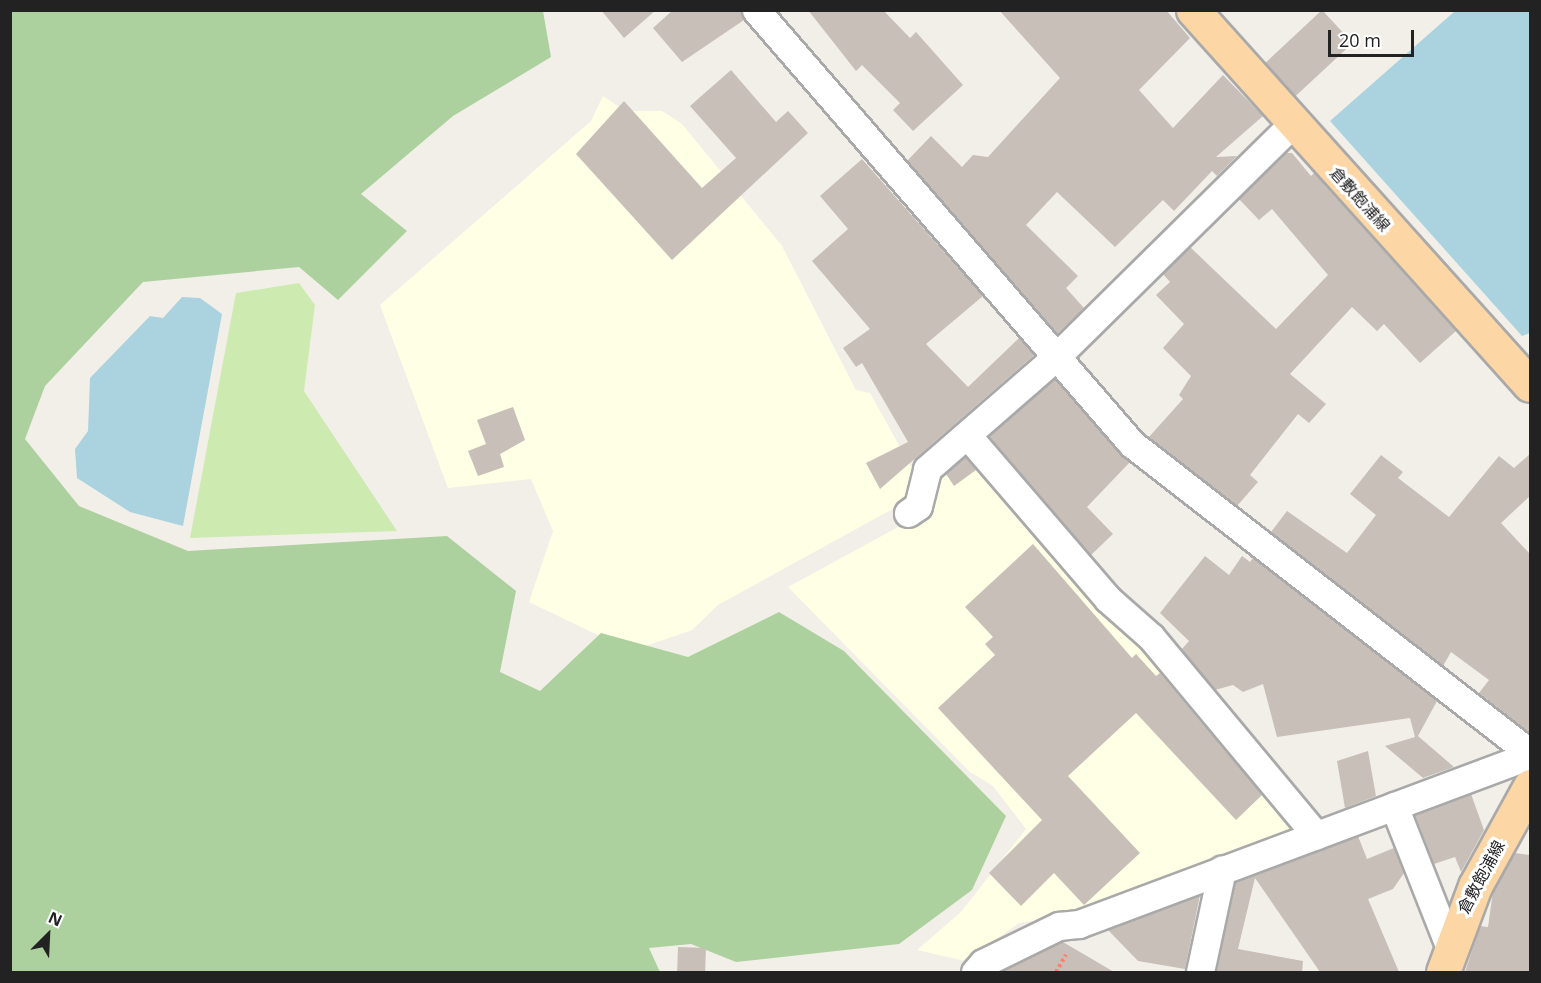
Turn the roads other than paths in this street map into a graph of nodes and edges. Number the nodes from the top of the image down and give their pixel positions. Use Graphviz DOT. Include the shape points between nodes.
graph roads {
  1 [pos="756,10"];
  2 [pos="1193,10"];
  3 [pos="1292,124"];
  4 [pos="1057,357"];
  5 [pos="1530,385"];
  6 [pos="967,435"];
  7 [pos="908,513"];
  8 [pos="1530,754"];
  9 [pos="1528,796"];
  10 [pos="1394,806"];
  11 [pos="1316,835"];
  12 [pos="1222,869"];
  13 [pos="1445,966"];
  14 [pos="975,972"];
  15 [pos="1200,972"];
  1 -- 4 [label="street"];
  2 -- 3 [label="main road, 倉敷飽浦線"];
  3 -- 4 [label="street"];
  3 -- 5 [label="main road, 倉敷飽浦線"];
  4 -- 6 [label="street"];
  4 -- 8 [label="street" via="1132,444"];
  6 -- 7 [label="street" via="927,469 918,506"];
  6 -- 11 [label="street" via="1108,599 1151,637"];
  8 -- 10 [label="street"];
  9 -- 13 [label="main road, 倉敷飽浦線" via="1474,886"];
  10 -- 11 [label="street"];
  10 -- 13 [label="street"];
  11 -- 12 [label="street"];
  12 -- 14 [label="street" via="1079,924 1059,926"];
  12 -- 15 [label="street"];
}
